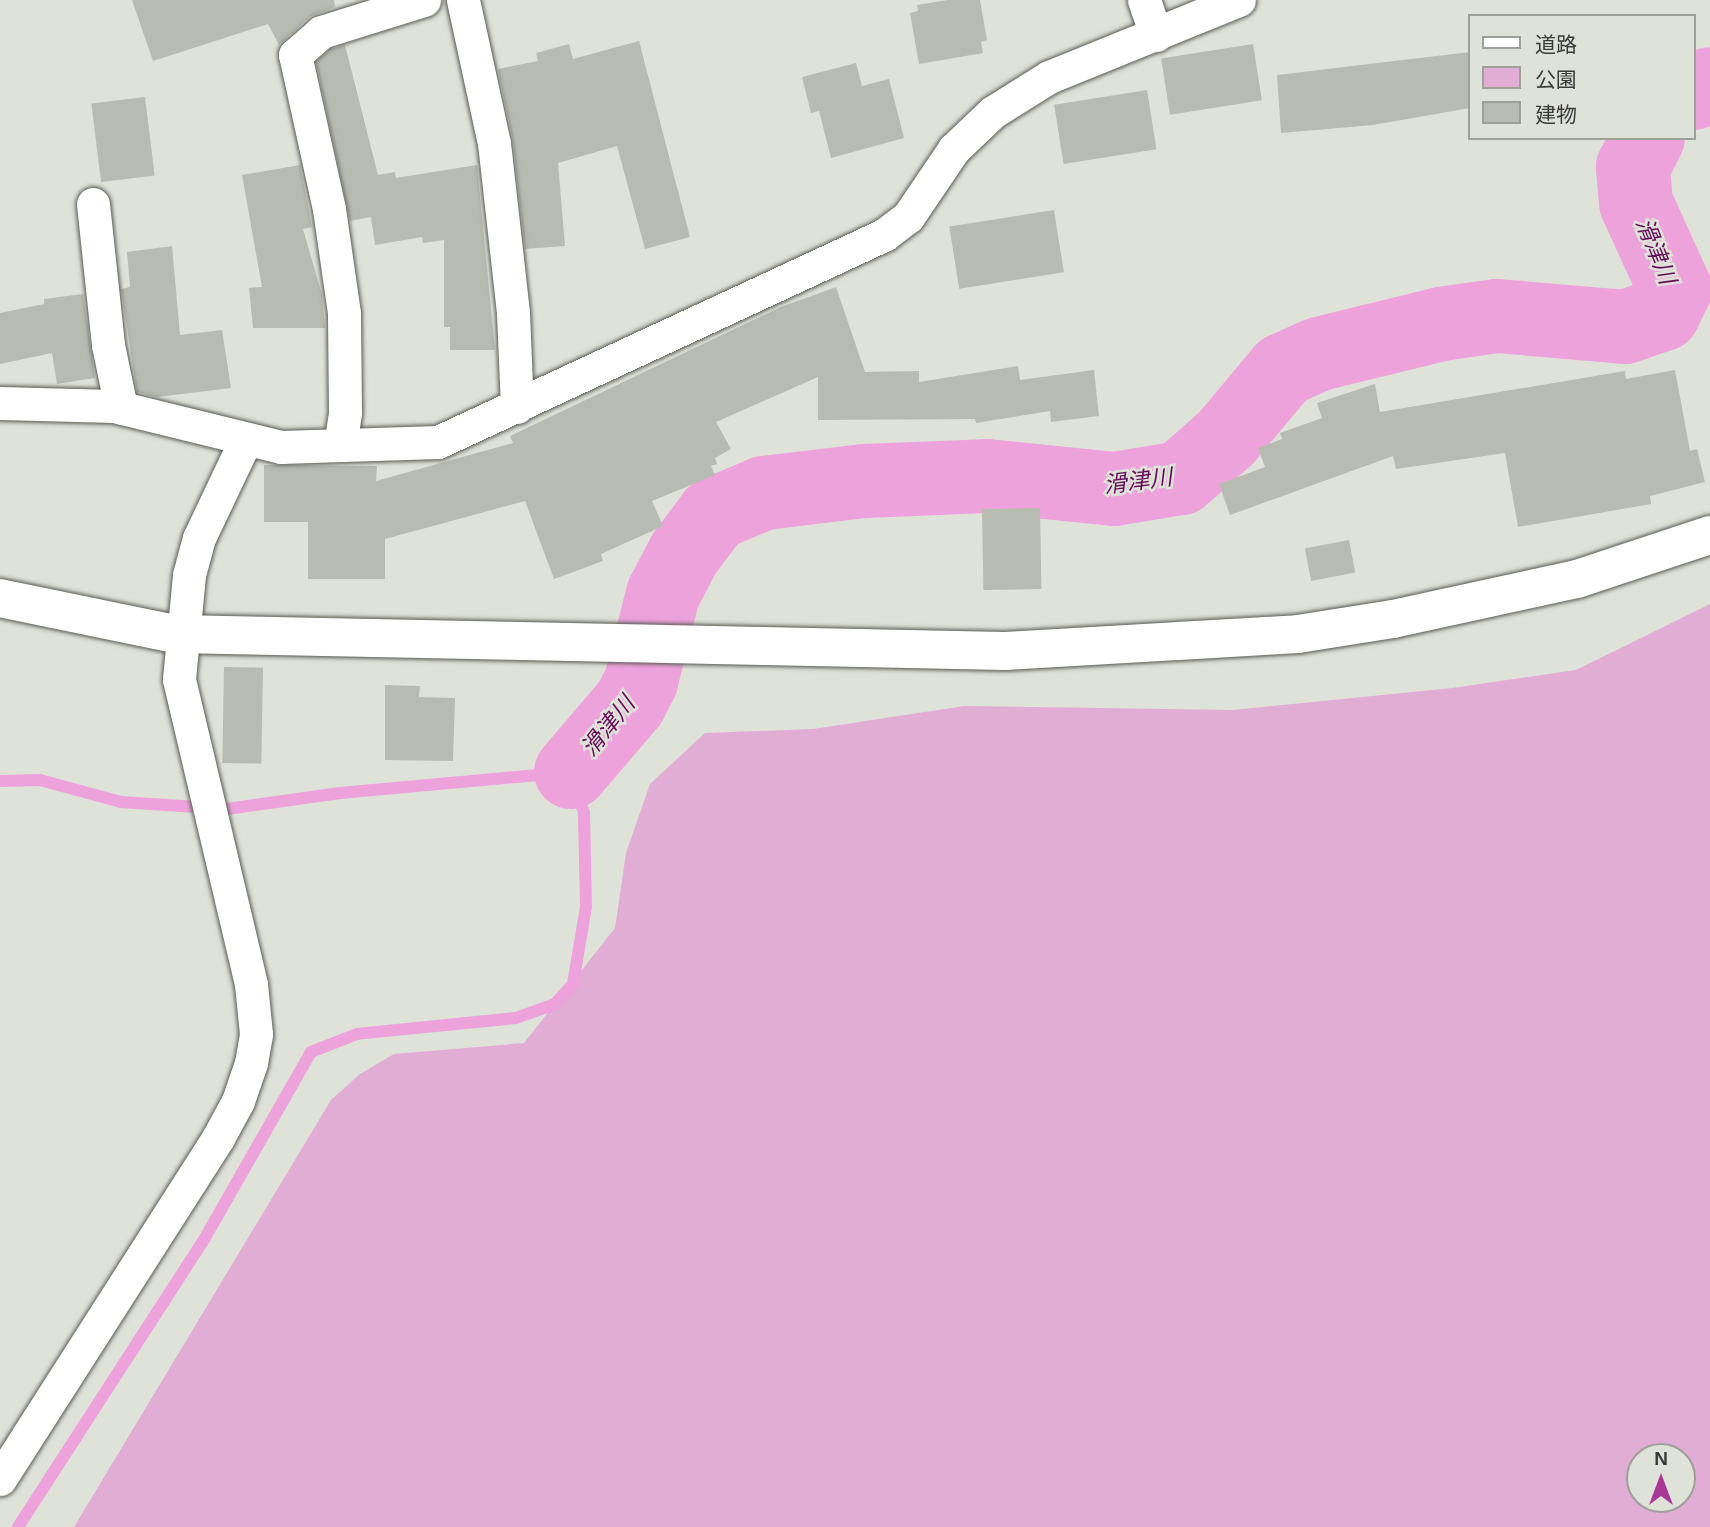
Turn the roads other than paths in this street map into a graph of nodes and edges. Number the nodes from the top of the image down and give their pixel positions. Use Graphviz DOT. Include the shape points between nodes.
graph roads {
  1 [pos="424,0"];
  2 [pos="463,0"];
  3 [pos="1144,0"];
  4 [pos="1239,0"];
  5 [pos="1156,35"];
  6 [pos="93,204"];
  7 [pos="0,403"];
  8 [pos="517,407"];
  9 [pos="121,408"];
  10 [pos="245,440"];
  11 [pos="340,445"];
  12 [pos="1710,535"];
  13 [pos="0,598"];
  14 [pos="183,634"];
  15 [pos="0,1479"];
  1 -- 11 [label="street" via="321,32 295,55 329,209 344,313 345,412"];
  2 -- 8 [label="street" via="494,143 512,301"];
  3 -- 5 [label="street"];
  4 -- 5 [label="street"];
  5 -- 8 [label="street" via="1049,77 993,112 954,149 908,217 884,235"];
  6 -- 9 [label="street" via="108,345"];
  7 -- 9 [label="street"];
  8 -- 11 [label="street" via="438,442"];
  9 -- 10 [label="street"];
  10 -- 11 [label="street" via="281,447"];
  10 -- 14 [label="street" via="199,538 189,575"];
  12 -- 14 [label="street" via="1577,579 1297,634 1005,651"];
  13 -- 14 [label="street"];
  14 -- 15 [label="street" via="179,680 184,711 251,984 256,1034 251,1063 218,1138"];
}
